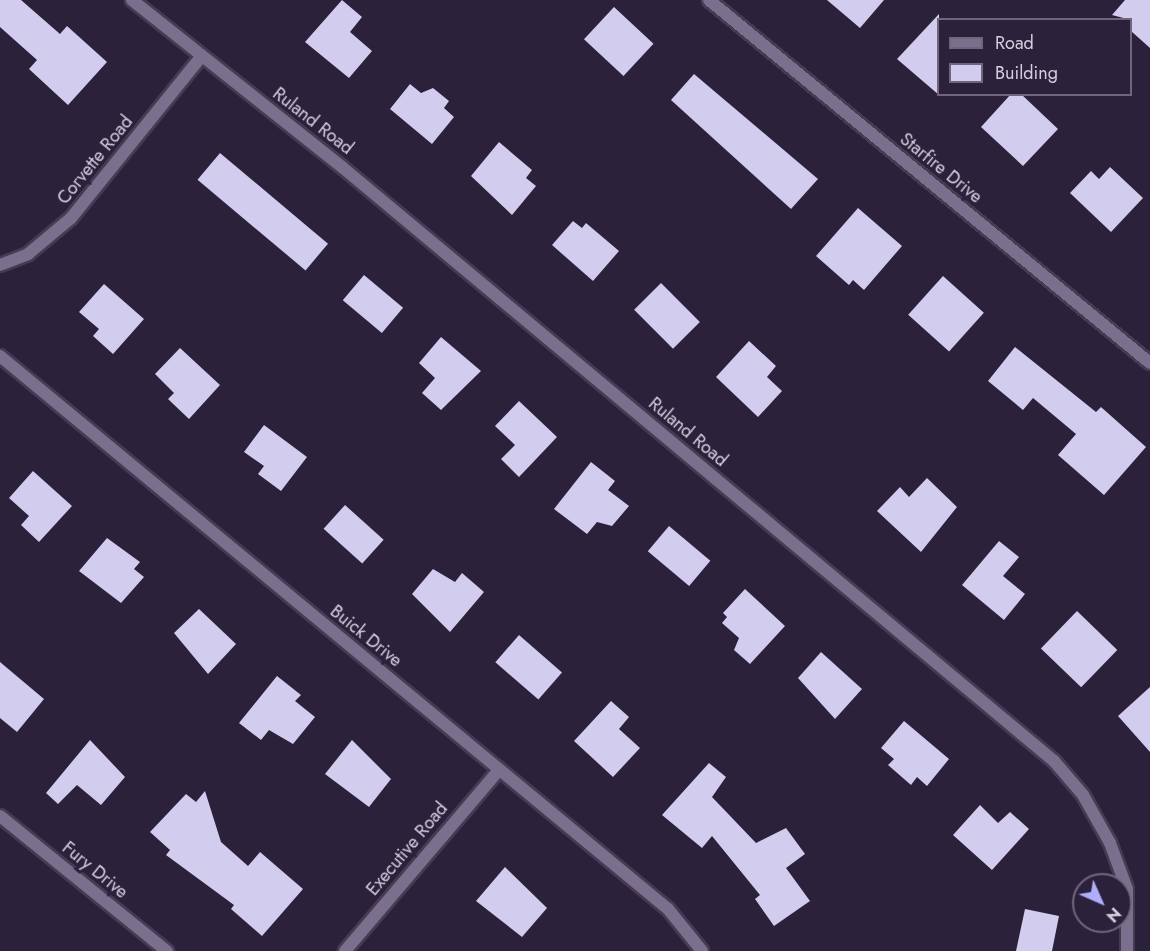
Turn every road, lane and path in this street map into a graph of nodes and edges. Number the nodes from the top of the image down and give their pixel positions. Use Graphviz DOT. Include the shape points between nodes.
graph roads {
  1 [pos="132,0"];
  2 [pos="709,0"];
  3 [pos="201,57"];
  4 [pos="0,265"];
  5 [pos="0,356"];
  6 [pos="1150,363"];
  7 [pos="498,771"];
  8 [pos="0,816"];
  9 [pos="167,951"];
  10 [pos="345,951"];
  11 [pos="702,951"];
  12 [pos="1126,951"];
  1 -- 3 [label="street, Ruland Road"];
  2 -- 6 [label="street, Starfire Drive"];
  3 -- 4 [label="street, Corvette Road" via="71,218 27,254"];
  3 -- 12 [label="street, Ruland Road" via="351,174 1054,761 1083,795 1110,843 1127,889"];
  5 -- 7 [label="street, Buick Drive"];
  7 -- 10 [label="street, Executive Road"];
  7 -- 11 [label="street, Buick Drive" via="668,909"];
  8 -- 9 [label="street, Fury Drive"];
}
